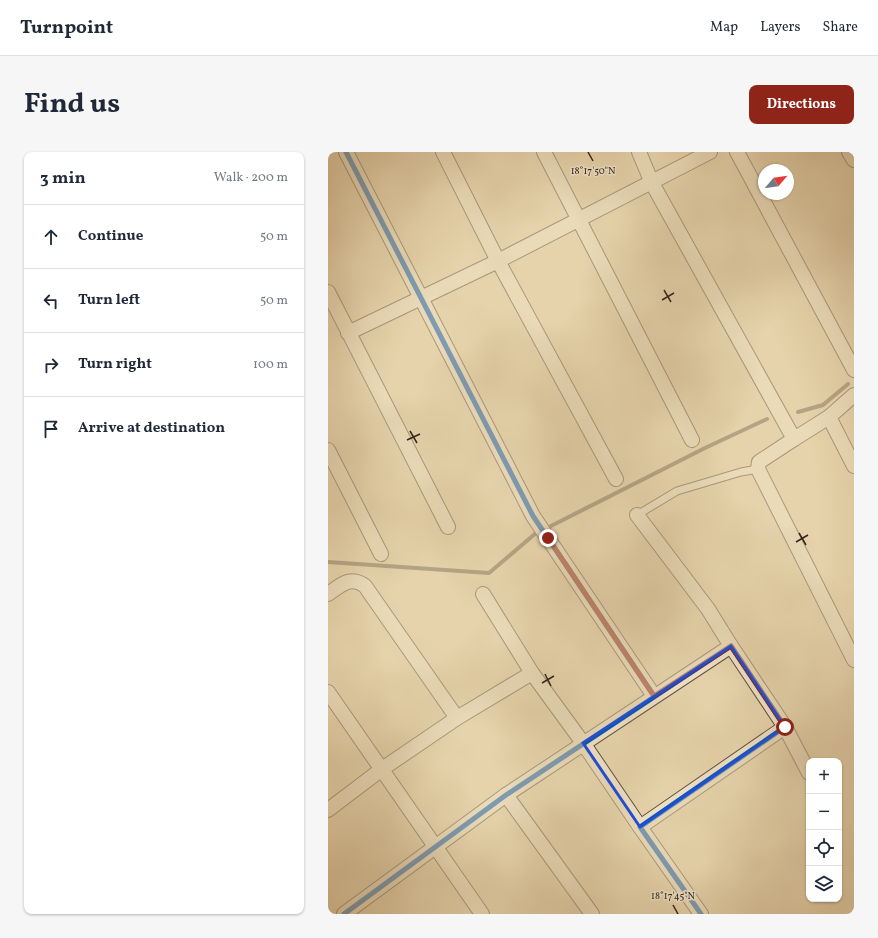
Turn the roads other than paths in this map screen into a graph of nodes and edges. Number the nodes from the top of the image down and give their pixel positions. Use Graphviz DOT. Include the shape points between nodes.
graph roads {
  1 [pos="346,152"];
  2 [pos="443,152"];
  3 [pos="544,152"];
  4 [pos="639,152"];
  5 [pos="710,152"];
  6 [pos="737,152"];
  7 [pos="849,152"];
  8 [pos="854,160"];
  9 [pos="652,183"];
  10 [pos="578,220"];
  11 [pos="498,261"];
  12 [pos="328,292"];
  13 [pos="420,298"];
  14 [pos="348,333"];
  15 [pos="854,370"];
  16 [pos="854,395"];
  17 [pos="829,417"];
  18 [pos="692,440"];
  19 [pos="794,440"];
  20 [pos="328,450"];
  21 [pos="854,466"];
  22 [pos="758,470"];
  23 [pos="616,479"];
  24 [pos="637,515"];
  25 [pos="448,527"];
  26 [pos="381,554"];
  27 [pos="328,594"];
  28 [pos="483,594"];
  29 [pos="731,646"];
  30 [pos="854,660"];
  31 [pos="532,673"];
  32 [pos="328,692"];
  33 [pos="654,696"];
  34 [pos="456,718"];
  35 [pos="785,727"];
  36 [pos="583,743"];
  37 [pos="806,767"];
  38 [pos="382,769"];
  39 [pos="506,795"];
  40 [pos="328,810"];
  41 [pos="640,827"];
  42 [pos="434,847"];
  43 [pos="344,914"];
  44 [pos="482,914"];
  45 [pos="592,914"];
  46 [pos="701,914"];
  1 -- 13 [label="street"];
  2 -- 11 [label="street"];
  3 -- 10 [label="street"];
  4 -- 9 [label="street"];
  5 -- 9 [label="street"];
  6 -- 15 [label="street"];
  7 -- 8 [label="street"];
  9 -- 10 [label="street"];
  9 -- 19 [label="street"];
  10 -- 11 [label="street"];
  10 -- 18 [label="street"];
  11 -- 13 [label="street"];
  11 -- 23 [label="street"];
  12 -- 14 [label="street"];
  13 -- 14 [label="street"];
  13 -- 33 [label="street" via="533,516"];
  14 -- 25 [label="street"];
  16 -- 17 [label="street"];
  17 -- 19 [label="street"];
  17 -- 21 [label="street"];
  19 -- 22 [label="street" via="760,462"];
  20 -- 26 [label="street"];
  22 -- 24 [label="lane" via="741,472 677,491"];
  22 -- 30 [label="street"];
  24 -- 29 [label="street" via="708,609"];
  27 -- 34 [label="street" via="349,580 358,581 365,586"];
  28 -- 31 [label="street"];
  29 -- 33 [label="street"];
  29 -- 35 [label="street"];
  31 -- 34 [label="street"];
  31 -- 36 [label="street"];
  32 -- 38 [label="street"];
  33 -- 36 [label="street"];
  34 -- 38 [label="street"];
  35 -- 37 [label="street"];
  35 -- 41 [label="street"];
  36 -- 39 [label="street"];
  36 -- 41 [label="street"];
  38 -- 40 [label="street"];
  38 -- 42 [label="street"];
  39 -- 42 [label="street"];
  39 -- 45 [label="street"];
  41 -- 46 [label="street"];
  42 -- 43 [label="street"];
  42 -- 44 [label="street"];
}
